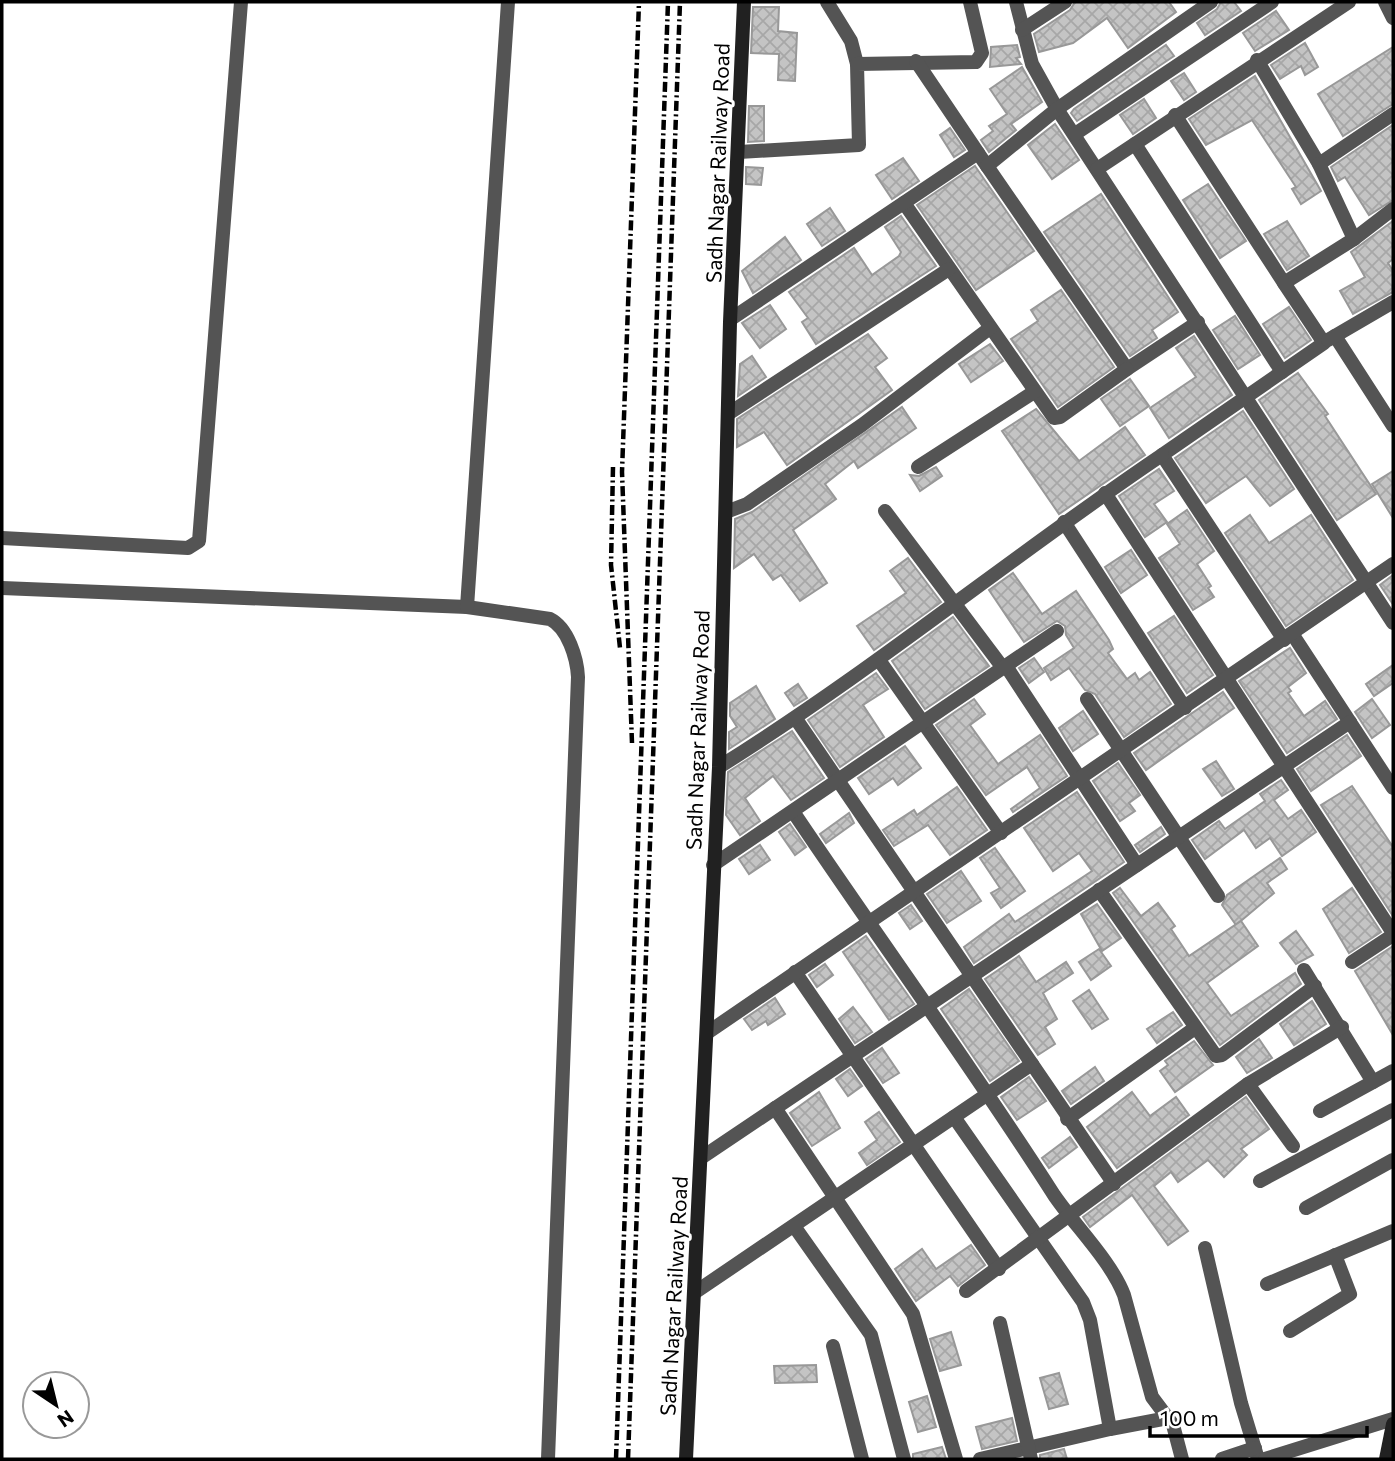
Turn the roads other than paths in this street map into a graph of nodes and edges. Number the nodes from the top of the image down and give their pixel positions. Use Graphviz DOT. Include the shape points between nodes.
graph roads {
  1 [pos="241,2"];
  2 [pos="508,2"];
  3 [pos="744,2"];
  4 [pos="827,2"];
  5 [pos="970,2"];
  6 [pos="1016,2"];
  7 [pos="1065,2"];
  8 [pos="1211,2"];
  9 [pos="1272,2"];
  10 [pos="1349,2"];
  11 [pos="1385,2"];
  12 [pos="1393,18"];
  13 [pos="1022,30"];
  14 [pos="1257,60"];
  15 [pos="916,61"];
  16 [pos="857,64"];
  17 [pos="1058,109"];
  18 [pos="1393,114"];
  19 [pos="1175,116"];
  20 [pos="1075,134"];
  21 [pos="1135,144"];
  22 [pos="739,152"];
  23 [pos="978,153"];
  24 [pos="1319,164"];
  25 [pos="987,166"];
  26 [pos="1097,169"];
  27 [pos="904,203"];
  28 [pos="1393,209"];
  29 [pos="1354,239"];
  30 [pos="949,269"];
  31 [pos="1284,283"];
  32 [pos="1393,302"];
  33 [pos="731,319"];
  34 [pos="1198,322"];
  35 [pos="990,328"];
  36 [pos="1330,339"];
  37 [pos="1126,369"];
  38 [pos="1282,372"];
  39 [pos="1034,392"];
  40 [pos="1244,398"];
  41 [pos="728,414"];
  42 [pos="1393,426"];
  43 [pos="1162,455"];
  44 [pos="918,467"];
  45 [pos="1105,493"];
  46 [pos="885,511"];
  47 [pos="726,512"];
  48 [pos="1064,522"];
  49 [pos="2,538"];
  50 [pos="1393,564"];
  51 [pos="1366,582"];
  52 [pos="2,587"];
  53 [pos="956,605"];
  54 [pos="467,607"];
  55 [pos="1393,623"];
  56 [pos="1057,631"];
  57 [pos="1288,638"];
  58 [pos="879,660"];
  59 [pos="1005,667"];
  60 [pos="1227,679"];
  61 [pos="1087,699"];
  62 [pos="1185,708"];
  63 [pos="796,719"];
  64 [pos="1350,722"];
  65 [pos="923,724"];
  66 [pos="1121,751"];
  67 [pos="719,767"];
  68 [pos="1282,767"];
  69 [pos="1079,779"];
  70 [pos="837,783"];
  71 [pos="1393,788"];
  72 [pos="794,813"];
  73 [pos="1001,833"];
  74 [pos="1180,835"];
  75 [pos="1137,865"];
  76 [pos="713,866"];
  77 [pos="1099,890"];
  78 [pos="914,892"];
  79 [pos="1218,896"];
  80 [pos="868,923"];
  81 [pos="1393,934"];
  82 [pos="1352,962"];
  83 [pos="1304,970"];
  84 [pos="796,972"];
  85 [pos="970,977"];
  86 [pos="1315,986"];
  87 [pos="927,1006"];
  88 [pos="1342,1027"];
  89 [pos="1195,1028"];
  90 [pos="707,1033"];
  91 [pos="855,1055"];
  92 [pos="1032,1064"];
  93 [pos="1393,1071"];
  94 [pos="1373,1082"];
  95 [pos="1248,1084"];
  96 [pos="989,1093"];
  97 [pos="775,1108"];
  98 [pos="1393,1110"];
  99 [pos="1320,1111"];
  100 [pos="954,1117"];
  101 [pos="1068,1119"];
  102 [pos="914,1145"];
  103 [pos="1293,1146"];
  104 [pos="701,1158"];
  105 [pos="1393,1160"];
  106 [pos="1259,1181"];
  107 [pos="1114,1184"];
  108 [pos="835,1197"];
  109 [pos="1306,1208"];
  110 [pos="1069,1218"];
  111 [pos="794,1226"];
  112 [pos="1393,1231"];
  113 [pos="1041,1239"];
  114 [pos="1205,1248"];
  115 [pos="1335,1255"];
  116 [pos="999,1269"];
  117 [pos="1267,1284"];
  118 [pos="966,1291"];
  119 [pos="694,1293"];
  120 [pos="1000,1323"];
  121 [pos="1290,1331"];
  122 [pos="833,1346"];
  123 [pos="1168,1418"];
  124 [pos="1393,1422"];
  125 [pos="1110,1429"];
  126 [pos="1030,1453"];
  127 [pos="1256,1454"];
  128 [pos="548,1459"];
  129 [pos="686,1459"];
  130 [pos="862,1459"];
  131 [pos="904,1459"];
  132 [pos="956,1459"];
  133 [pos="980,1459"];
  134 [pos="1182,1459"];
  135 [pos="1222,1459"];
  136 [pos="1265,1459"];
  137 [pos="1386,1459"];
  1 -- 49 [label="street" via="199,541 188,548"];
  2 -- 54 [label="street"];
  3 -- 22 [label="street, Sadh Nagar Railway Road"];
  4 -- 16 [label="street" via="851,41"];
  5 -- 15 [label="street" via="982,58 976,62"];
  6 -- 13 [label="street"];
  7 -- 13 [label="street"];
  8 -- 17 [label="street"];
  9 -- 20 [label="street"];
  10 -- 14 [label="street"];
  11 -- 12 [label="street"];
  13 -- 17 [label="street" via="1032,64"];
  14 -- 19 [label="street"];
  14 -- 24 [label="street"];
  15 -- 16 [label="street"];
  15 -- 23 [label="street"];
  16 -- 22 [label="street" via="859,145"];
  17 -- 20 [label="street"];
  17 -- 25 [label="street"];
  18 -- 24 [label="street"];
  19 -- 21 [label="street"];
  19 -- 31 [label="street"];
  20 -- 26 [label="street"];
  21 -- 26 [label="street"];
  21 -- 38 [label="street"];
  22 -- 33 [label="street, Sadh Nagar Railway Road"];
  23 -- 25 [label="street"];
  23 -- 27 [label="street"];
  24 -- 29 [label="street"];
  25 -- 37 [label="street"];
  26 -- 34 [label="street"];
  27 -- 30 [label="street"];
  27 -- 33 [label="street"];
  28 -- 29 [label="street"];
  29 -- 31 [label="street"];
  30 -- 35 [label="street"];
  30 -- 41 [label="street"];
  31 -- 36 [label="street"];
  32 -- 36 [label="street"];
  33 -- 41 [label="street, Sadh Nagar Railway Road"];
  34 -- 37 [label="street"];
  34 -- 40 [label="street"];
  35 -- 39 [label="street"];
  35 -- 47 [label="street" via="862,425 747,504"];
  36 -- 38 [label="street"];
  36 -- 42 [label="street"];
  37 -- 39 [label="street" via="1056,419"];
  38 -- 40 [label="street"];
  39 -- 44 [label="street"];
  40 -- 43 [label="street"];
  40 -- 51 [label="street"];
  41 -- 47 [label="street, Sadh Nagar Railway Road"];
  43 -- 45 [label="street"];
  43 -- 57 [label="street"];
  45 -- 48 [label="street"];
  45 -- 60 [label="street"];
  46 -- 53 [label="street"];
  47 -- 67 [label="street, Sadh Nagar Railway Road"];
  48 -- 53 [label="street"];
  48 -- 62 [label="street"];
  50 -- 51 [label="street"];
  51 -- 55 [label="street"];
  51 -- 57 [label="street"];
  52 -- 54 [label="street"];
  53 -- 58 [label="street"];
  53 -- 59 [label="street"];
  54 -- 128 [label="street" via="557,623 577,666"];
  56 -- 59 [label="street"];
  57 -- 60 [label="street"];
  57 -- 64 [label="street"];
  58 -- 63 [label="street"];
  58 -- 65 [label="street"];
  59 -- 65 [label="street"];
  59 -- 69 [label="street"];
  60 -- 62 [label="street"];
  60 -- 68 [label="street"];
  61 -- 66 [label="street"];
  62 -- 66 [label="street"];
  63 -- 67 [label="street"];
  63 -- 70 [label="street"];
  64 -- 68 [label="street"];
  64 -- 71 [label="street"];
  65 -- 70 [label="street"];
  65 -- 73 [label="street"];
  66 -- 69 [label="street"];
  66 -- 74 [label="street"];
  67 -- 76 [label="street, Sadh Nagar Railway Road"];
  68 -- 74 [label="street"];
  68 -- 81 [label="street"];
  69 -- 73 [label="street"];
  69 -- 75 [label="street"];
  70 -- 72 [label="street"];
  70 -- 78 [label="street"];
  72 -- 76 [label="street"];
  72 -- 80 [label="street"];
  73 -- 78 [label="street"];
  74 -- 75 [label="street"];
  74 -- 79 [label="street"];
  75 -- 77 [label="street"];
  76 -- 90 [label="street, Sadh Nagar Railway Road"];
  77 -- 85 [label="street"];
  77 -- 89 [label="street"];
  78 -- 80 [label="street"];
  78 -- 85 [label="street"];
  80 -- 84 [label="street"];
  80 -- 87 [label="street"];
  81 -- 82 [label="street"];
  83 -- 86 [label="street"];
  84 -- 90 [label="street"];
  84 -- 91 [label="street"];
  85 -- 87 [label="street"];
  85 -- 92 [label="street"];
  86 -- 88 [label="street"];
  86 -- 89 [label="street" via="1219,1057"];
  87 -- 91 [label="street"];
  87 -- 96 [label="street"];
  88 -- 94 [label="street"];
  88 -- 95 [label="street"];
  89 -- 101 [label="street"];
  90 -- 104 [label="street, Sadh Nagar Railway Road"];
  91 -- 97 [label="street"];
  91 -- 102 [label="street"];
  92 -- 96 [label="street"];
  92 -- 101 [label="street"];
  93 -- 94 [label="street"];
  94 -- 99 [label="street"];
  95 -- 103 [label="street"];
  95 -- 107 [label="street"];
  96 -- 100 [label="street"];
  96 -- 110 [label="street"];
  97 -- 104 [label="street"];
  97 -- 108 [label="street"];
  98 -- 106 [label="street"];
  100 -- 102 [label="street"];
  100 -- 113 [label="street"];
  101 -- 107 [label="street"];
  102 -- 108 [label="street"];
  102 -- 116 [label="street"];
  104 -- 119 [label="street, Sadh Nagar Railway Road"];
  105 -- 109 [label="street"];
  107 -- 110 [label="street"];
  108 -- 111 [label="street"];
  108 -- 132 [label="street" via="914,1314"];
  110 -- 113 [label="street"];
  110 -- 123 [label="street" via="1121,1288 1152,1397"];
  111 -- 119 [label="street"];
  111 -- 131 [label="street" via="871,1335"];
  112 -- 115 [label="street"];
  113 -- 116 [label="street"];
  113 -- 125 [label="street" via="1087,1312"];
  114 -- 127 [label="street"];
  115 -- 117 [label="street"];
  115 -- 121 [label="street" via="1350,1294"];
  116 -- 118 [label="street"];
  119 -- 129 [label="street, Sadh Nagar Railway Road"];
  120 -- 126 [label="street"];
  122 -- 130 [label="street"];
  123 -- 125 [label="street"];
  123 -- 134 [label="street"];
  124 -- 136 [label="street"];
  124 -- 137 [label="street"];
  125 -- 126 [label="street"];
  126 -- 133 [label="street"];
  127 -- 135 [label="street"];
}
